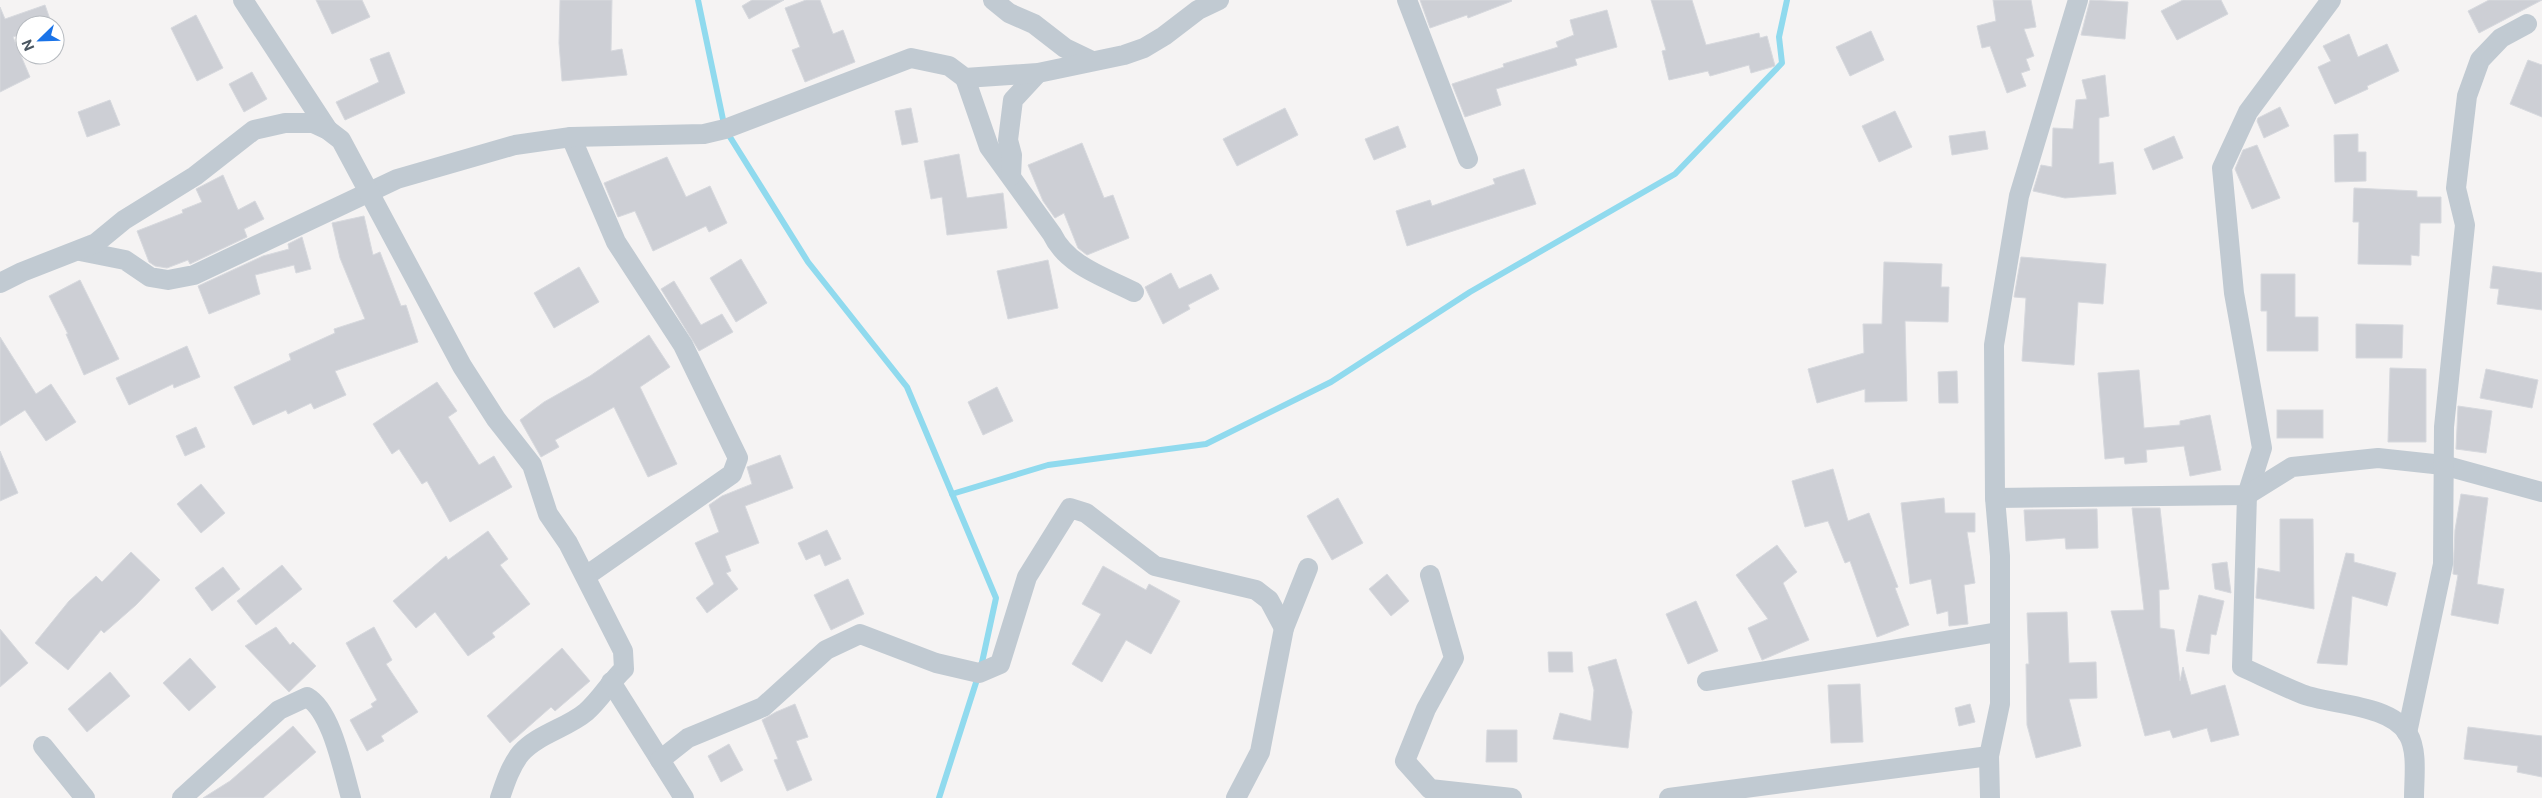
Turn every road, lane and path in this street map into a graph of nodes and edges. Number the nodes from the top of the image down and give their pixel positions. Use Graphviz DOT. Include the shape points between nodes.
graph roads {
  1 [pos="243,0"];
  2 [pos="993,0"];
  3 [pos="1219,0"];
  4 [pos="1406,0"];
  5 [pos="2078,0"];
  6 [pos="2331,0"];
  7 [pos="2527,24"];
  8 [pos="1090,60"];
  9 [pos="1038,73"];
  10 [pos="965,78"];
  11 [pos="328,130"];
  12 [pos="571,137"];
  13 [pos="1468,159"];
  14 [pos="1011,176"];
  15 [pos="369,192"];
  16 [pos="80,251"];
  17 [pos="0,283"];
  18 [pos="1134,292"];
  19 [pos="2443,465"];
  20 [pos="2542,492"];
  21 [pos="2247,495"];
  22 [pos="1995,498"];
  23 [pos="1308,568"];
  24 [pos="1430,575"];
  25 [pos="586,576"];
  26 [pos="1284,628"];
  27 [pos="1998,632"];
  28 [pos="1707,681"];
  29 [pos="611,682"];
  30 [pos="2407,733"];
  31 [pos="43,746"];
  32 [pos="1989,756"];
  33 [pos="660,760"];
  34 [pos="85,798"];
  35 [pos="182,798"];
  36 [pos="352,798"];
  37 [pos="500,798"];
  38 [pos="684,798"];
  39 [pos="1236,798"];
  40 [pos="1512,798"];
  41 [pos="1669,798"];
  42 [pos="1990,798"];
  43 [pos="2414,798"];
  1 -- 11 [label="street"];
  2 -- 8 [label="street" via="1034,24 1065,48"];
  3 -- 8 [label="street" via="1198,10 1144,48"];
  4 -- 13 [label="street"];
  5 -- 22 [label="street" via="2019,196 2006,272 1994,345"];
  6 -- 21 [label="street" via="2248,112 2222,168 2234,293 2262,448"];
  7 -- 19 [label="street" via="2501,38 2480,60 2467,96 2456,188 2465,225"];
  8 -- 9 [label="street"];
  9 -- 10 [label="street"];
  9 -- 14 [label="street" via="1013,100 1008,140 1012,155"];
  10 -- 12 [label="street" via="949,66 911,58 725,129 704,134"];
  10 -- 14 [label="street" via="989,147"];
  11 -- 15 [label="street" via="341,140"];
  11 -- 16 [label="street" via="312,123 285,123 254,130 195,176 158,196 96,243"];
  12 -- 15 [label="street" via="515,145 397,179"];
  12 -- 25 [label="street" via="616,242 683,345 738,458 732,474"];
  14 -- 18 [label="street" via="1052,234 1058,248 1082,267"];
  15 -- 16 [label="street" via="180,279 150,277 125,260"];
  15 -- 25 [label="street" via="462,366 496,419 532,465 548,514"];
  16 -- 17 [label="street"];
  19 -- 20 [label="street"];
  19 -- 21 [label="street" via="2378,458 2292,468"];
  19 -- 30 [label="street" via="2443,564"];
  21 -- 22 [label="street"];
  21 -- 30 [label="street" via="2242,667 2303,695 2367,709 2393,719"];
  22 -- 27 [label="street" via="2000,556"];
  23 -- 26 [label="street"];
  24 -- 40 [label="street" via="1454,658 1426,709 1405,761 1430,789"];
  25 -- 29 [label="street" via="624,650 624,669"];
  26 -- 33 [label="street" via="1269,600 1256,590 1155,566 1086,513 1070,508 1027,576 1000,664 979,673 936,664 860,634 826,650 763,707 688,738"];
  26 -- 39 [label="street" via="1260,752"];
  27 -- 28 [label="street"];
  27 -- 32 [label="street" via="2000,704"];
  29 -- 33 [label="street"];
  29 -- 37 [label="street" via="583,714 521,753"];
  30 -- 43 [label="street" via="2413,753"];
  31 -- 34 [label="street"];
  32 -- 41 [label="street"];
  32 -- 42 [label="street"];
  33 -- 38 [label="street"];
  35 -- 36 [label="street" via="279,710 307,697 320,708 333,737"];
}
